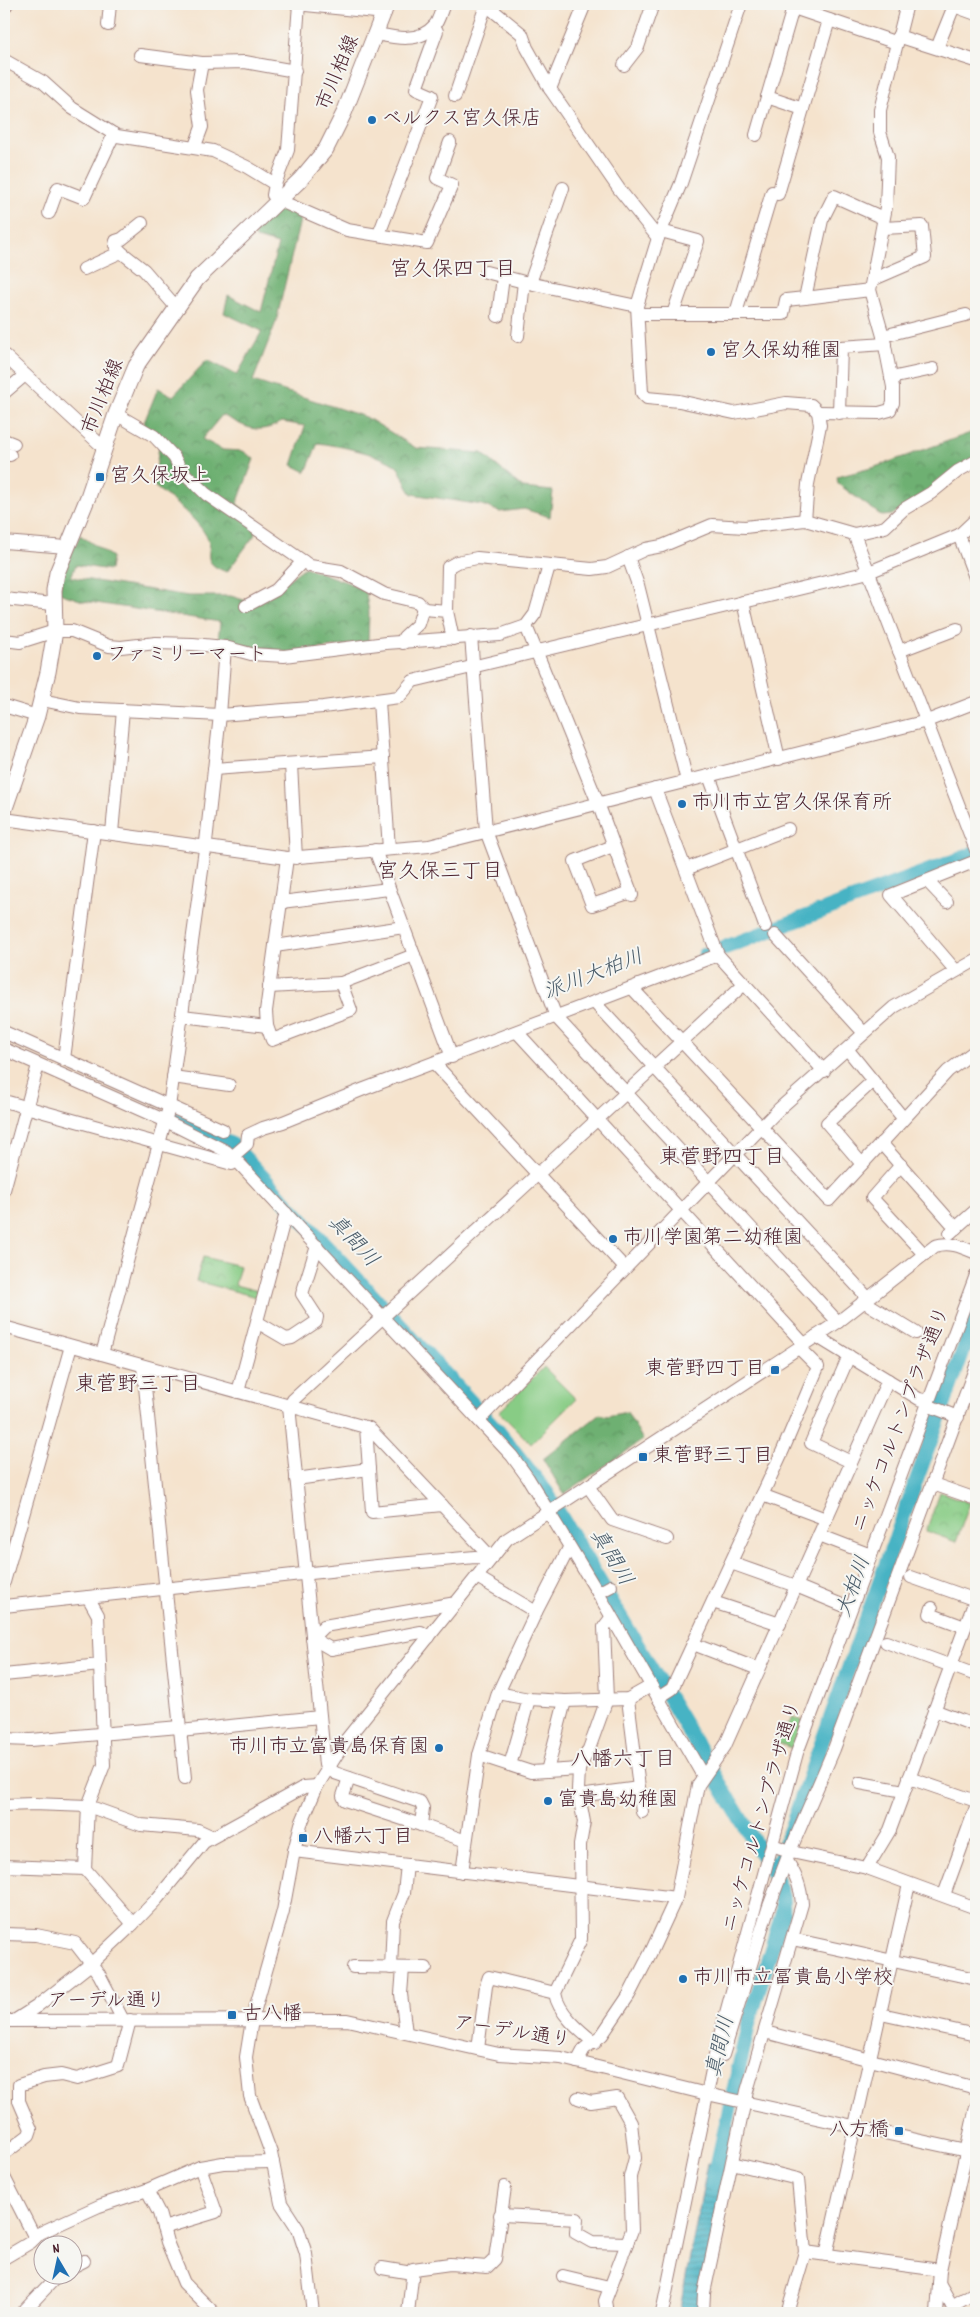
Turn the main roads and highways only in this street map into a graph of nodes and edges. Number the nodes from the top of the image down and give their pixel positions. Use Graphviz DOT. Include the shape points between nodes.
graph roads {
  1 [pos="386,8"];
  2 [pos="4,811"];
  1 -- 2 [label="main road, 市川柏線" via="326,149 314,165 210,266 176,307 136,366 54,582 55,631 42,700"];
}
